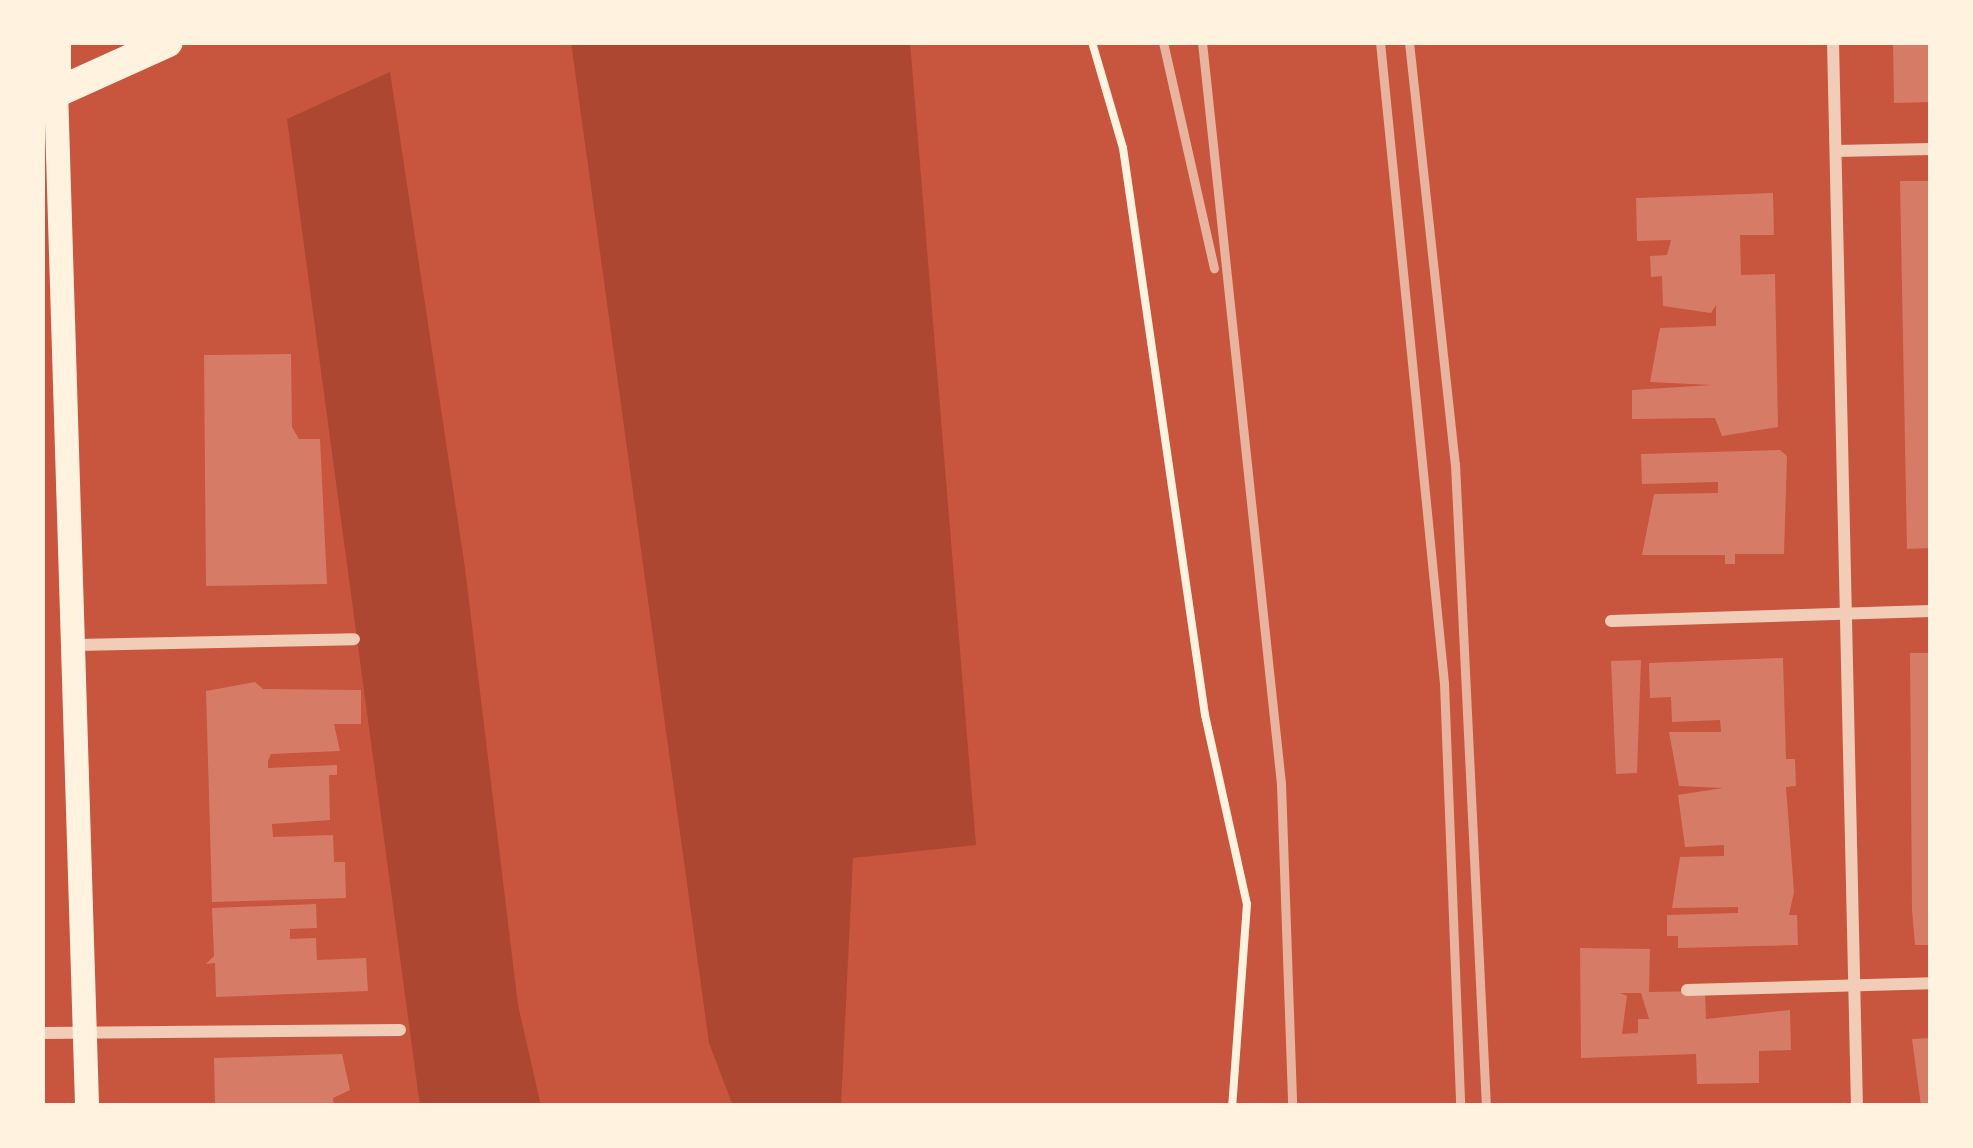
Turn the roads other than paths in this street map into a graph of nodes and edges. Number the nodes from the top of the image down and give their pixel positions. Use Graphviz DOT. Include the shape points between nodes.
graph roads {
  1 [pos="56,42"];
  2 [pos="168,42"];
  3 [pos="1833,42"];
  4 [pos="49,95"];
  5 [pos="1931,149"];
  6 [pos="1835,151"];
  7 [pos="1931,611"];
  8 [pos="1844,613"];
  9 [pos="1611,621"];
  10 [pos="354,639"];
  11 [pos="77,645"];
  12 [pos="1931,983"];
  13 [pos="1855,985"];
  14 [pos="1687,990"];
  15 [pos="400,1030"];
  16 [pos="42,1033"];
  17 [pos="87,1034"];
  18 [pos="87,1106"];
  19 [pos="1857,1106"];
  1 -- 4 [label="main road"];
  2 -- 4 [label="main road"];
  3 -- 6 [label="street"];
  4 -- 11 [label="main road"];
  5 -- 6 [label="street"];
  6 -- 8 [label="street"];
  7 -- 8 [label="street"];
  8 -- 9 [label="street"];
  8 -- 13 [label="street"];
  10 -- 11 [label="street"];
  11 -- 17 [label="main road"];
  12 -- 13 [label="street"];
  13 -- 14 [label="street"];
  13 -- 19 [label="street"];
  15 -- 17 [label="street"];
  16 -- 17 [label="street"];
  17 -- 18 [label="main road"];
}
